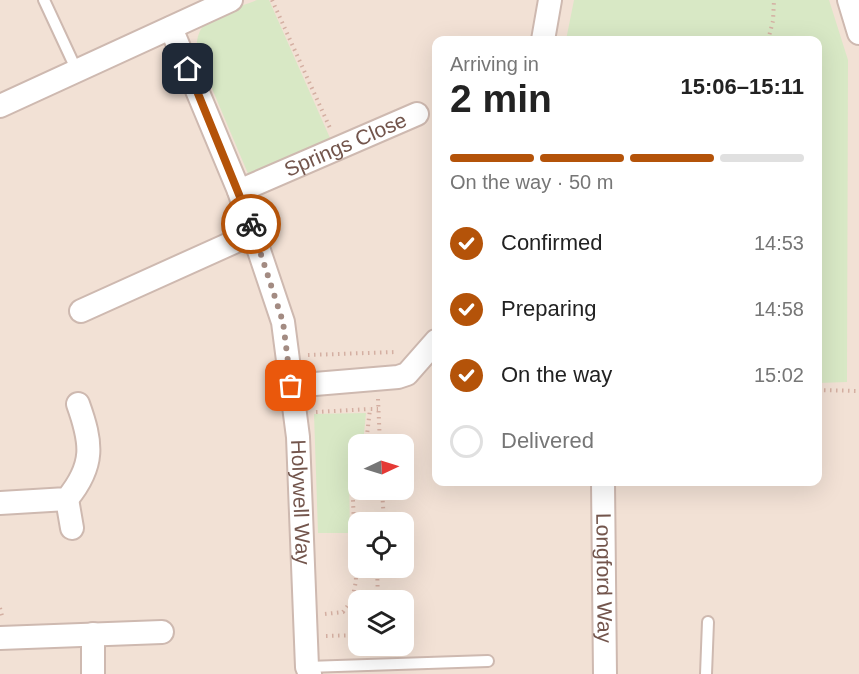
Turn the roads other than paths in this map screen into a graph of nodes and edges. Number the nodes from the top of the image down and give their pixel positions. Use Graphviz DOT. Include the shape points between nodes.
graph roads {
  1 [pos="44,0"];
  2 [pos="231,0"];
  3 [pos="550,0"];
  4 [pos="849,0"];
  5 [pos="171,28"];
  6 [pos="859,33"];
  7 [pos="544,36"];
  8 [pos="77,70"];
  9 [pos="0,106"];
  10 [pos="417,114"];
  11 [pos="239,191"];
  12 [pos="254,233"];
  13 [pos="81,311"];
  14 [pos="432,346"];
  15 [pos="291,386"];
  16 [pos="78,404"];
  17 [pos="603,486"];
  18 [pos="67,499"];
  19 [pos="0,503"];
  20 [pos="72,528"];
  21 [pos="708,622"];
  22 [pos="162,632"];
  23 [pos="93,634"];
  24 [pos="0,638"];
  25 [pos="488,661"];
  26 [pos="309,671"];
  27 [pos="93,674"];
  28 [pos="605,674"];
  29 [pos="706,674"];
  1 -- 8 [label="lane"];
  2 -- 5 [label="street"];
  3 -- 7 [label="street"];
  4 -- 6 [label="street"];
  5 -- 8 [label="street"];
  5 -- 11 [label="street, Holywell Way"];
  8 -- 9 [label="street"];
  10 -- 11 [label="street, Springs Close"];
  11 -- 12 [label="street, Holywell Way"];
  12 -- 13 [label="street"];
  12 -- 15 [label="street, Holywell Way" via="283,322"];
  14 -- 15 [label="street" via="407,374"];
  15 -- 26 [label="street, Holywell Way" via="301,489"];
  16 -- 18 [label="street" via="89,434 90,450 80,484"];
  17 -- 28 [label="street, Longford Way"];
  18 -- 19 [label="street"];
  18 -- 20 [label="street"];
  21 -- 29 [label="lane"];
  22 -- 23 [label="street"];
  23 -- 24 [label="street"];
  23 -- 27 [label="street"];
  25 -- 26 [label="lane"];
}
